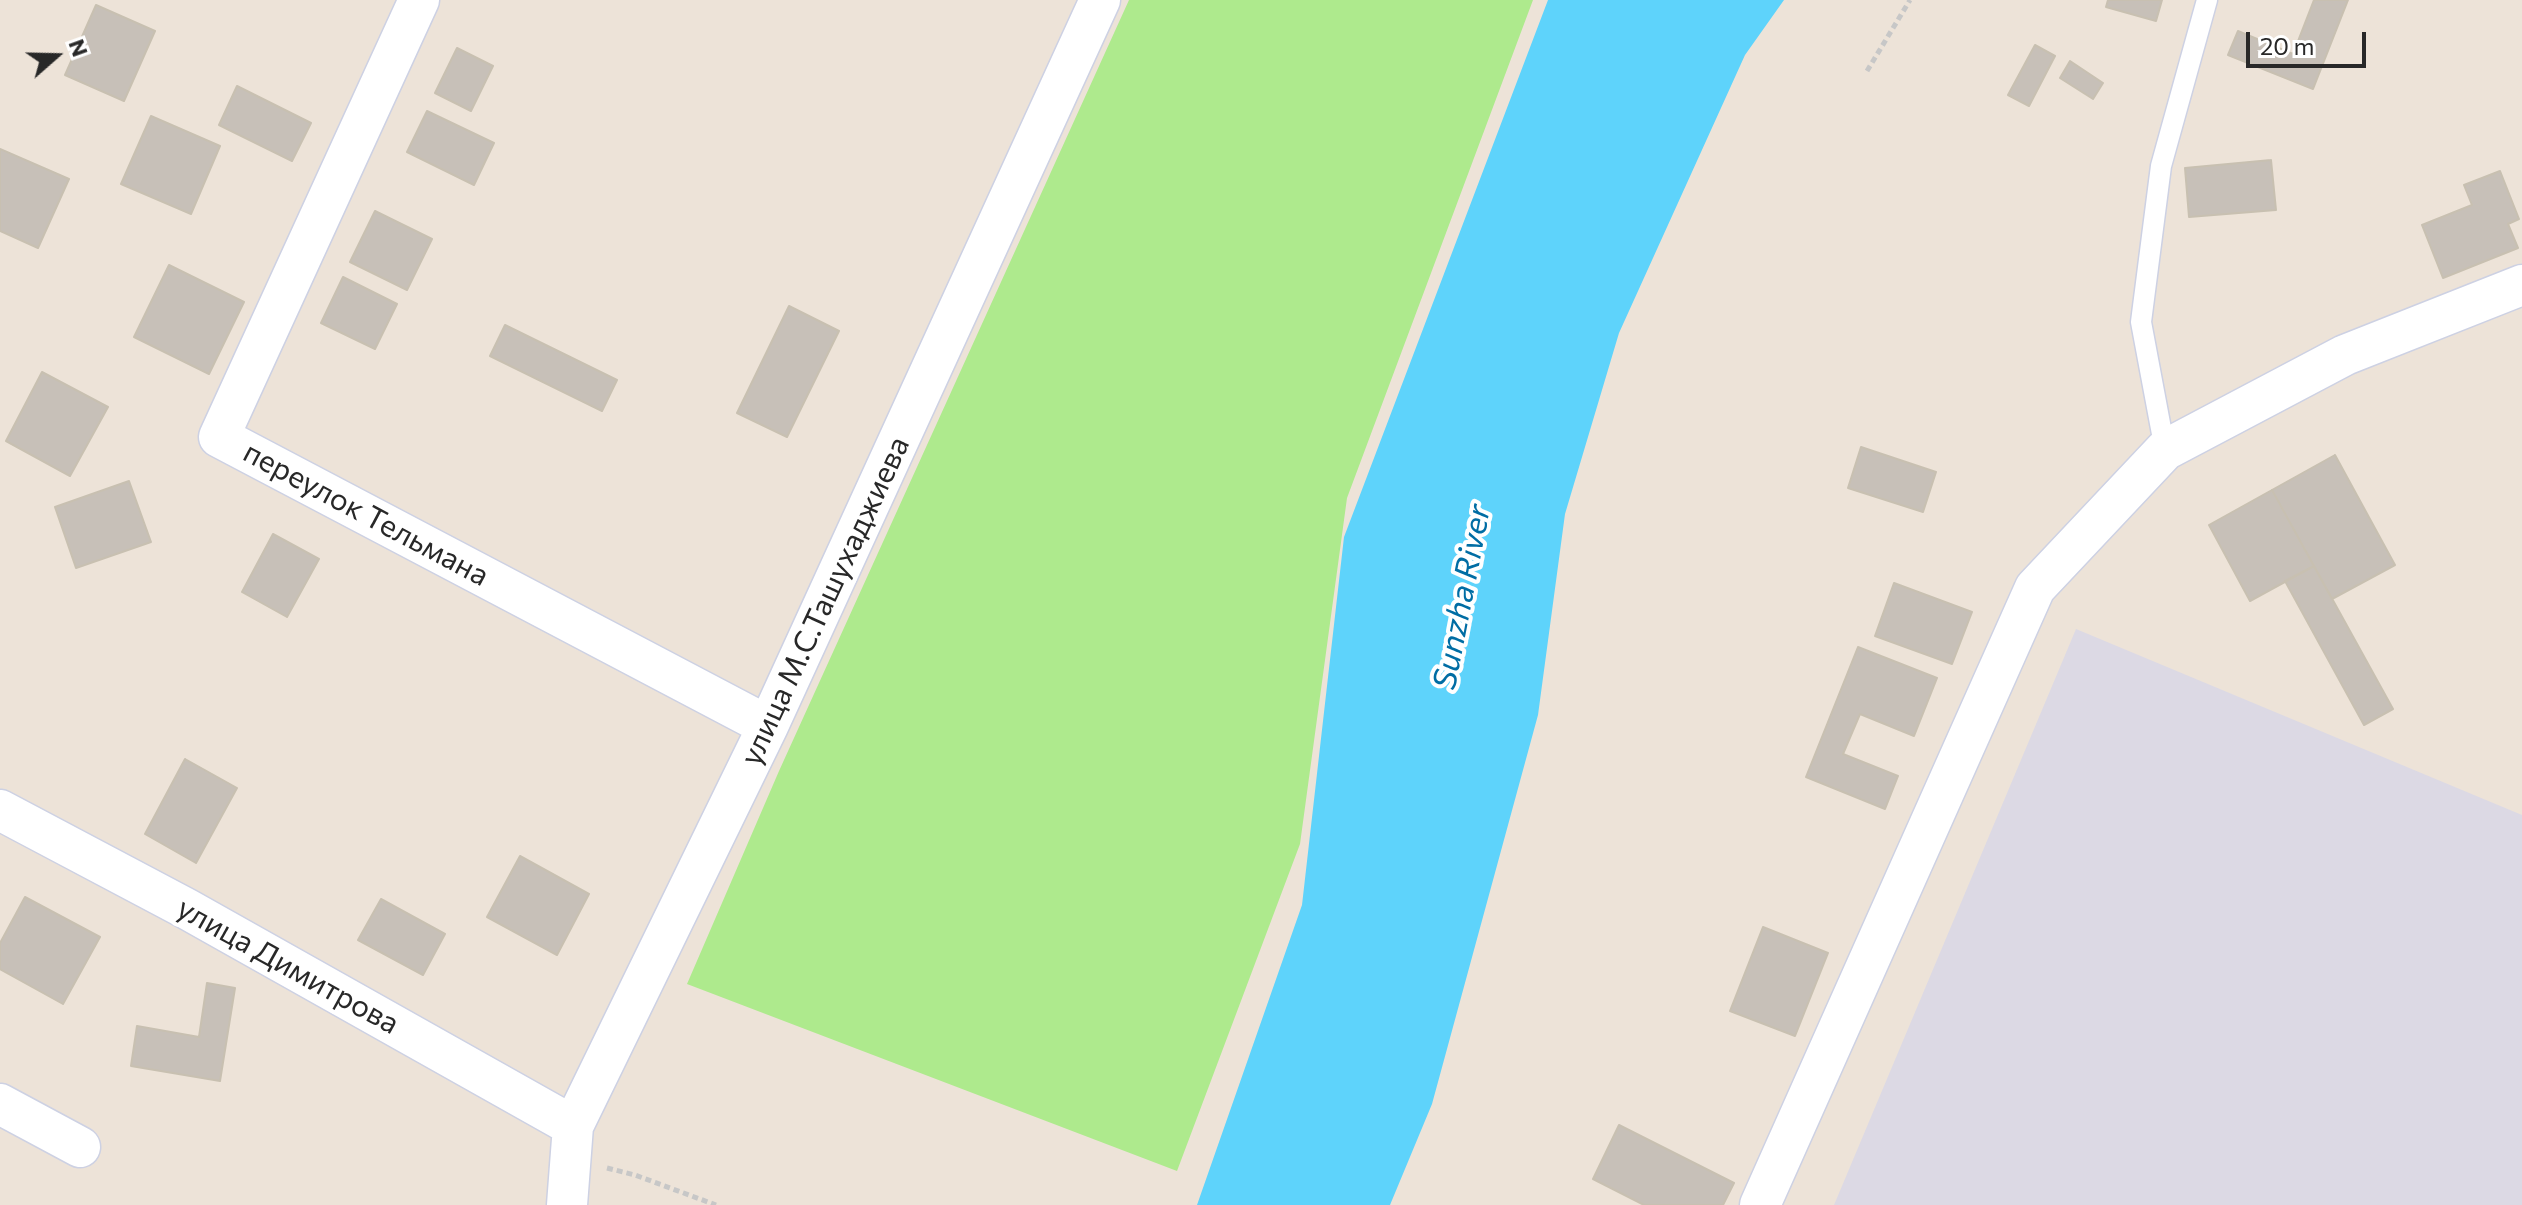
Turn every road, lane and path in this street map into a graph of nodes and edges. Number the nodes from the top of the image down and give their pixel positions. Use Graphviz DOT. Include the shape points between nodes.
graph roads {
  1 [pos="419,0"];
  2 [pos="1100,0"];
  3 [pos="1910,0"];
  4 [pos="2207,0"];
  5 [pos="1867,71"];
  6 [pos="2522,285"];
  7 [pos="2165,450"];
  8 [pos="768,726"];
  9 [pos="0,810"];
  10 [pos="0,1104"];
  11 [pos="572,1142"];
  12 [pos="80,1147"];
  13 [pos="567,1205"];
  14 [pos="716,1205"];
  15 [pos="1760,1205"];
  1 -- 8 [label="street, переулок Тельмана" via="219,437"];
  2 -- 8 [label="street, улица М.С.Ташухаджиева"];
  3 -- 5 [label="path"];
  4 -- 7 [label="lane" via="2161,166 2141,322"];
  6 -- 7 [label="street" via="2345,355"];
  7 -- 15 [label="street" via="2035,588"];
  8 -- 11 [label="street, улица М.С.Ташухаджиева"];
  9 -- 11 [label="street, улица Димитрова" via="187,909"];
  10 -- 12 [label="street"];
  11 -- 13 [label="street, улица М.С.Ташухаджиева"];
  11 -- 14 [label="path" via="635,1175"];
}
